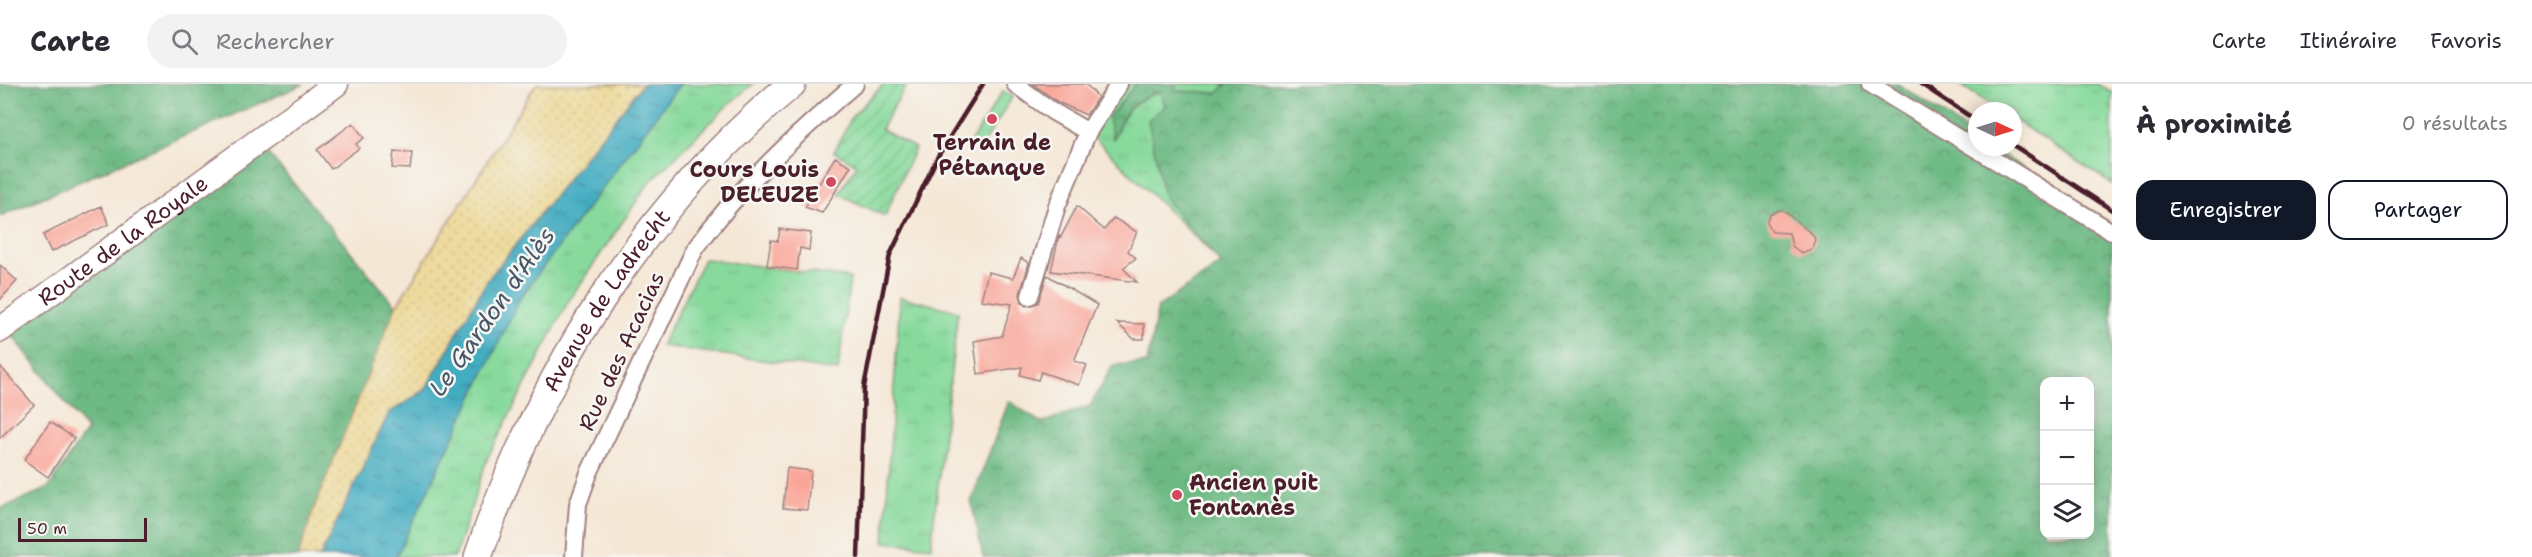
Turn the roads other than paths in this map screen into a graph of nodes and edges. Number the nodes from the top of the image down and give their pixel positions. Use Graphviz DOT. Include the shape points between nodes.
graph roads {
  1 [pos="336,84"];
  2 [pos="792,84"];
  3 [pos="855,84"];
  4 [pos="1015,84"];
  5 [pos="1119,84"];
  6 [pos="1870,84"];
  7 [pos="1088,132"];
  8 [pos="2112,232"];
  9 [pos="1030,296"];
  10 [pos="0,330"];
  11 [pos="478,557"];
  12 [pos="574,557"];
  1 -- 10 [label="main road, Route de la Royale"];
  2 -- 11 [label="main road, Avenue de Ladrecht" via="700,172 630,256 605,293 526,435"];
  3 -- 12 [label="street, Rue des Acacias" via="753,179 695,249 589,473 578,504"];
  4 -- 7 [label="street"];
  5 -- 7 [label="street"];
  6 -- 8 [label="street"];
  7 -- 9 [label="street" via="1057,206"];
}
